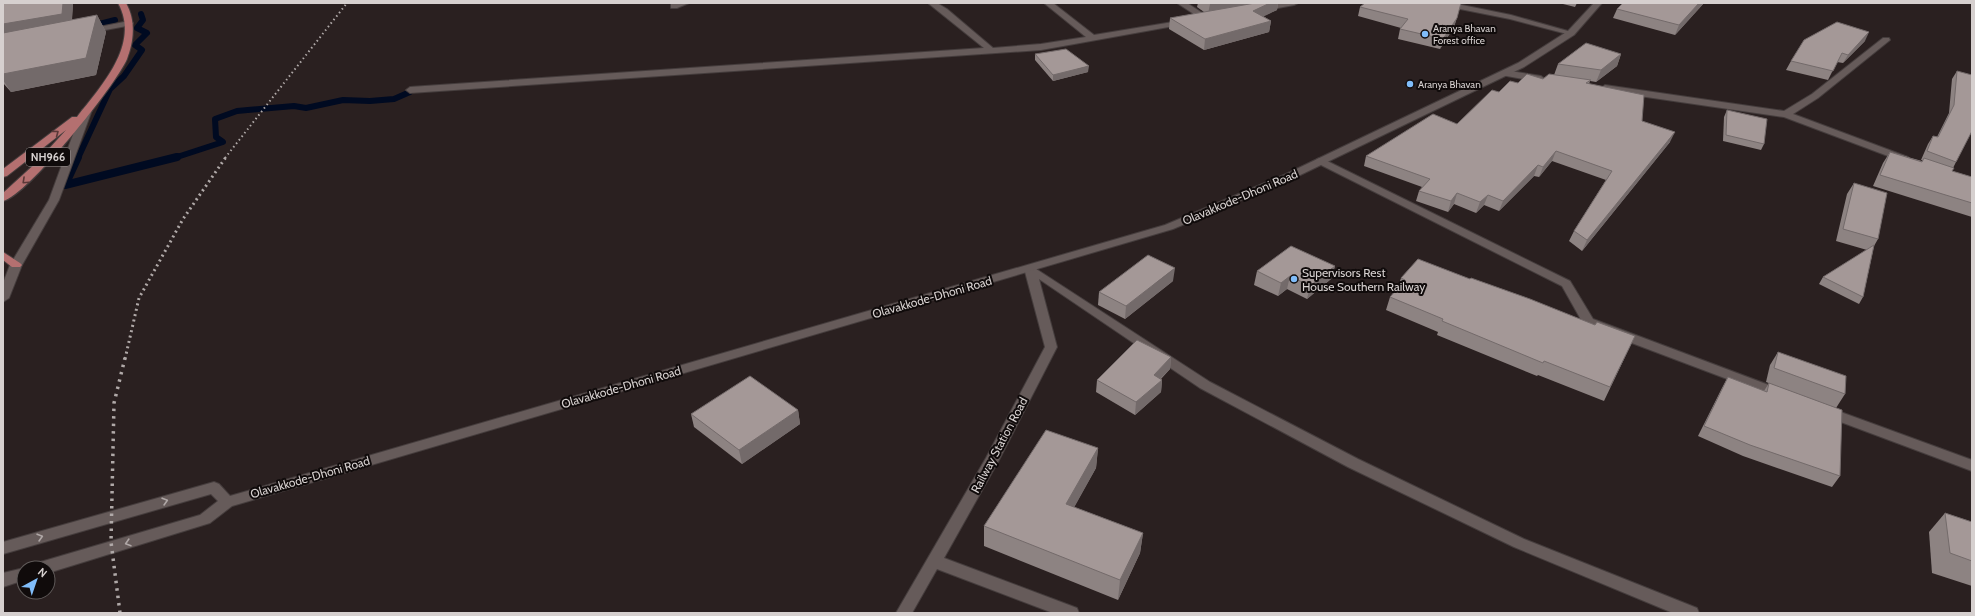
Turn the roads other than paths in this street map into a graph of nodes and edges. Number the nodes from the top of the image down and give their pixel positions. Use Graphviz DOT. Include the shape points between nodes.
graph roads {
  1 [pos="122,3"];
  2 [pos="685,3"];
  3 [pos="932,3"];
  4 [pos="1048,3"];
  5 [pos="1182,3"];
  6 [pos="1294,3"];
  7 [pos="1440,3"];
  8 [pos="1598,3"];
  9 [pos="674,6"];
  10 [pos="1250,11"];
  11 [pos="129,23"];
  12 [pos="83,32"];
  13 [pos="1571,33"];
  14 [pos="1094,39"];
  15 [pos="1886,40"];
  16 [pos="991,50"];
  17 [pos="1504,73"];
  18 [pos="1551,80"];
  19 [pos="1598,87"];
  20 [pos="410,90"];
  21 [pos="87,110"];
  22 [pos="1786,114"];
  23 [pos="1321,161"];
  24 [pos="1912,162"];
  25 [pos="3,174"];
  26 [pos="3,198"];
  27 [pos="3,255"];
  28 [pos="16,265"];
  29 [pos="1030,268"];
  30 [pos="3,298"];
  31 [pos="1795,400"];
  32 [pos="1817,408"];
  33 [pos="1972,466"];
  34 [pos="227,502"];
  35 [pos="3,548"];
  36 [pos="934,562"];
  37 [pos="56,564"];
  38 [pos="16,576"];
  39 [pos="3,580"];
  40 [pos="904,613"];
  41 [pos="1070,613"];
  42 [pos="1691,613"];
  1 -- 11 [label="highway, NH966"];
  2 -- 9 [label="street"];
  3 -- 16 [label="street"];
  4 -- 14 [label="street"];
  5 -- 14 [label="street" via="1210,17"];
  6 -- 10 [label="street"];
  7 -- 13 [label="street" via="1511,17"];
  8 -- 13 [label="street, Olavakkode-Dhoni Road"];
  11 -- 12 [label="street"];
  11 -- 21 [label="highway, NH966" via="128,39 119,67"];
  13 -- 17 [label="street, Olavakkode-Dhoni Road"];
  14 -- 16 [label="street" via="1041,47"];
  15 -- 22 [label="street" via="1815,96"];
  16 -- 20 [label="street"];
  17 -- 18 [label="street"];
  17 -- 23 [label="street, Olavakkode-Dhoni Road"];
  19 -- 22 [label="street"];
  25 -- 21 [label="highway, NH966, one-way"];
  21 -- 26 [label="highway, NH966, one-way" via="63,141 24,183"];
  21 -- 28 [label="street" via="54,200"];
  22 -- 24 [label="street"];
  23 -- 29 [label="street, Olavakkode-Dhoni Road" via="1169,227"];
  23 -- 31 [label="street" via="1566,284 1588,322"];
  27 -- 28 [label="highway"];
  28 -- 30 [label="street"];
  29 -- 34 [label="street, Olavakkode-Dhoni Road"];
  29 -- 36 [label="street, Railway Station Road" via="1051,347 992,460"];
  29 -- 42 [label="street" via="1205,385 1353,462 1519,543"];
  32 -- 33 [label="street"];
  35 -- 34 [label="street, one-way" via="214,488"];
  34 -- 37 [label="street, Olavakkode-Dhoni Road, one-way" via="205,519"];
  36 -- 40 [label="street, Railway Station Road"];
  36 -- 41 [label="street"];
  38 -- 39 [label="street"];
}
